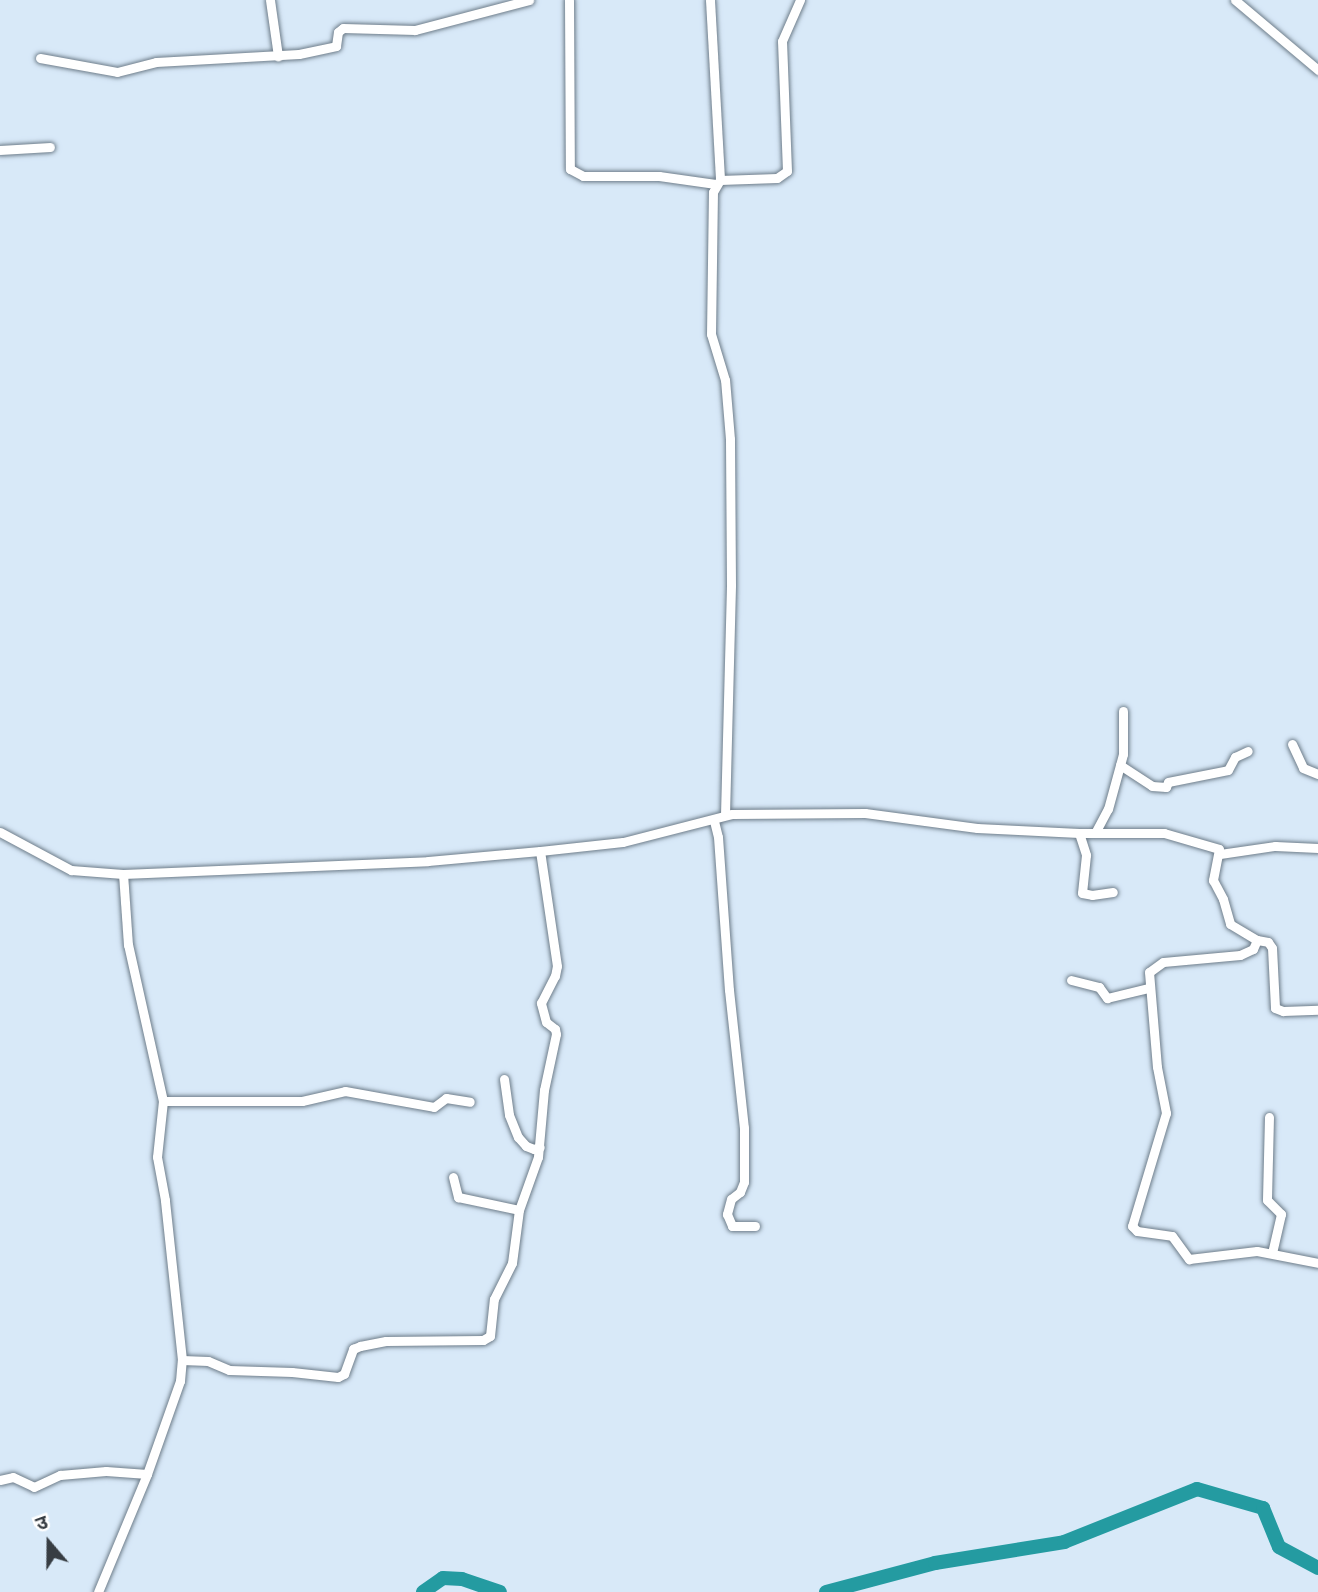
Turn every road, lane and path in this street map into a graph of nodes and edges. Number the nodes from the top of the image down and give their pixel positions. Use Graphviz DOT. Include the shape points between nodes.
graph roads {
  1 [pos="270,0"];
  2 [pos="528,0"];
  3 [pos="569,0"];
  4 [pos="710,0"];
  5 [pos="800,0"];
  6 [pos="1235,0"];
  7 [pos="278,56"];
  8 [pos="40,58"];
  9 [pos="1318,70"];
  10 [pos="50,147"];
  11 [pos="0,150"];
  12 [pos="718,182"];
  13 [pos="1123,711"];
  14 [pos="1292,744"];
  15 [pos="1248,751"];
  16 [pos="1120,765"];
  17 [pos="1318,774"];
  18 [pos="725,815"];
  19 [pos="713,821"];
  20 [pos="0,832"];
  21 [pos="1095,833"];
  22 [pos="1079,834"];
  23 [pos="1318,848"];
  24 [pos="540,851"];
  25 [pos="1220,854"];
  26 [pos="123,874"];
  27 [pos="1114,892"];
  28 [pos="1257,940"];
  29 [pos="1071,981"];
  30 [pos="1148,988"];
  31 [pos="1318,1010"];
  32 [pos="504,1079"];
  33 [pos="163,1101"];
  34 [pos="470,1102"];
  35 [pos="1269,1117"];
  36 [pos="540,1147"];
  37 [pos="453,1177"];
  38 [pos="519,1210"];
  39 [pos="755,1226"];
  40 [pos="1272,1253"];
  41 [pos="1318,1263"];
  42 [pos="182,1360"];
  43 [pos="147,1474"];
  44 [pos="0,1480"];
  45 [pos="98,1592"];
  1 -- 7 [label="street"];
  2 -- 7 [label="street" via="415,30 343,28 334,47"];
  3 -- 12 [label="street" via="570,169 583,176"];
  4 -- 12 [label="street"];
  5 -- 12 [label="street" via="782,41 787,171 777,178"];
  6 -- 9 [label="street"];
  7 -- 8 [label="street" via="156,62 117,72"];
  10 -- 11 [label="street"];
  12 -- 18 [label="street" via="711,334 725,380 730,439 732,585"];
  13 -- 16 [label="street"];
  14 -- 17 [label="street" via="1303,768"];
  15 -- 16 [label="street" via="1235,757 1228,770 1168,782 1166,787 1152,786"];
  16 -- 21 [label="street" via="1108,809"];
  18 -- 19 [label="street"];
  18 -- 22 [label="street" via="865,813 977,828"];
  19 -- 24 [label="street" via="623,842"];
  19 -- 39 [label="street" via="744,1128 744,1182 731,1199 727,1214 732,1226"];
  20 -- 26 [label="street" via="71,870"];
  21 -- 22 [label="street"];
  21 -- 25 [label="street" via="1164,833 1216,848"];
  22 -- 27 [label="street" via="1086,855 1082,893"];
  23 -- 25 [label="street" via="1275,846"];
  24 -- 26 [label="street" via="428,861"];
  24 -- 36 [label="street" via="556,972 541,1003 556,1034 544,1090"];
  25 -- 28 [label="street" via="1213,880 1230,924"];
  26 -- 33 [label="street" via="128,944"];
  28 -- 30 [label="street" via="1253,949 1240,955 1155,966 1149,972"];
  28 -- 31 [label="street" via="1272,948 1275,1008"];
  29 -- 30 [label="street" via="1099,987 1107,998"];
  30 -- 40 [label="street" via="1166,1112 1132,1226 1137,1231 1172,1236 1189,1259 1246,1251"];
  32 -- 36 [label="street" via="509,1115 518,1137 526,1146"];
  33 -- 34 [label="street" via="302,1101 345,1091 434,1107 446,1098"];
  33 -- 42 [label="street" via="156,1157"];
  35 -- 40 [label="street" via="1267,1200 1281,1214"];
  36 -- 38 [label="street"];
  37 -- 38 [label="street" via="458,1197"];
  38 -- 42 [label="street" via="514,1257 494,1299 488,1339 386,1341 360,1346 349,1354 343,1376 336,1377 229,1370 202,1360"];
  40 -- 41 [label="street"];
  42 -- 43 [label="street" via="180,1381"];
  43 -- 44 [label="street" via="60,1475 34,1486 13,1477"];
  43 -- 45 [label="street"];
}
